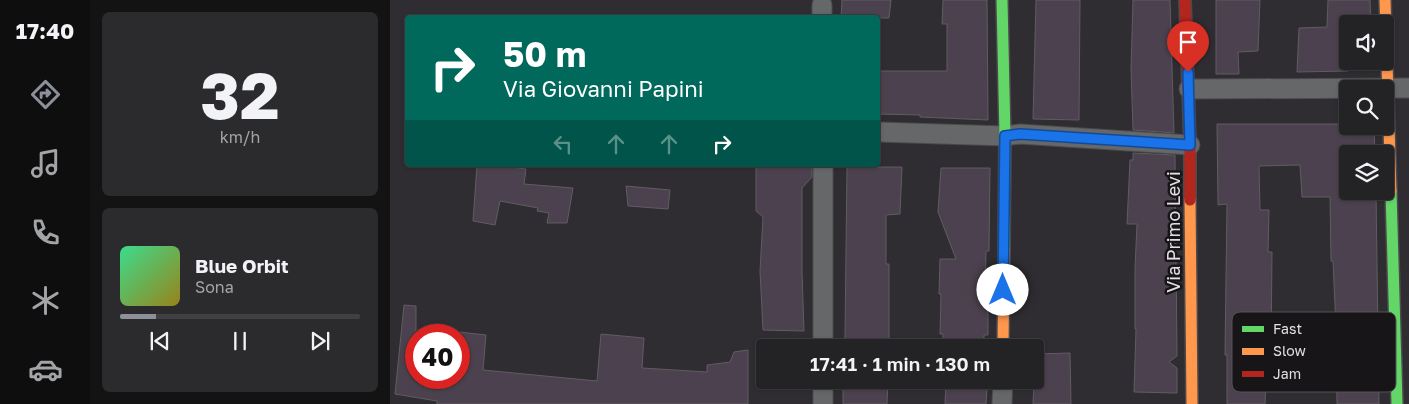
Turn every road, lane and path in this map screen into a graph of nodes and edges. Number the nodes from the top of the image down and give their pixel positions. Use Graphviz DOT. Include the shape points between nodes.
graph roads {
  1 [pos="1002,0"];
  2 [pos="1185,0"];
  3 [pos="1385,0"];
  4 [pos="1388,80"];
  5 [pos="1339,88"];
  6 [pos="1394,88"];
  7 [pos="1409,88"];
  8 [pos="1188,90"];
  9 [pos="880,132"];
  10 [pos="1389,135"];
  11 [pos="1005,136"];
  12 [pos="1190,145"];
  13 [pos="823,167"];
  14 [pos="1394,312"];
  15 [pos="823,339"];
  16 [pos="1003,339"];
  17 [pos="1396,369"];
  18 [pos="823,389"];
  19 [pos="1002,389"];
  20 [pos="823,404"];
  21 [pos="1002,404"];
  22 [pos="1192,404"];
  23 [pos="1397,404"];
  1 -- 11 [label="street"];
  2 -- 8 [label="street, Via Primo Levi"];
  3 -- 4 [label="street"];
  5 -- 8 [label="street"];
  6 -- 7 [label="street"];
  8 -- 12 [label="street, Via Primo Levi"];
  9 -- 11 [label="street"];
  10 -- 14 [label="street"];
  11 -- 12 [label="street" via="1020,134"];
  11 -- 16 [label="street"];
  12 -- 22 [label="street, Via Primo Levi"];
  13 -- 15 [label="street"];
  17 -- 23 [label="street"];
  18 -- 20 [label="street"];
  19 -- 21 [label="street"];
}
